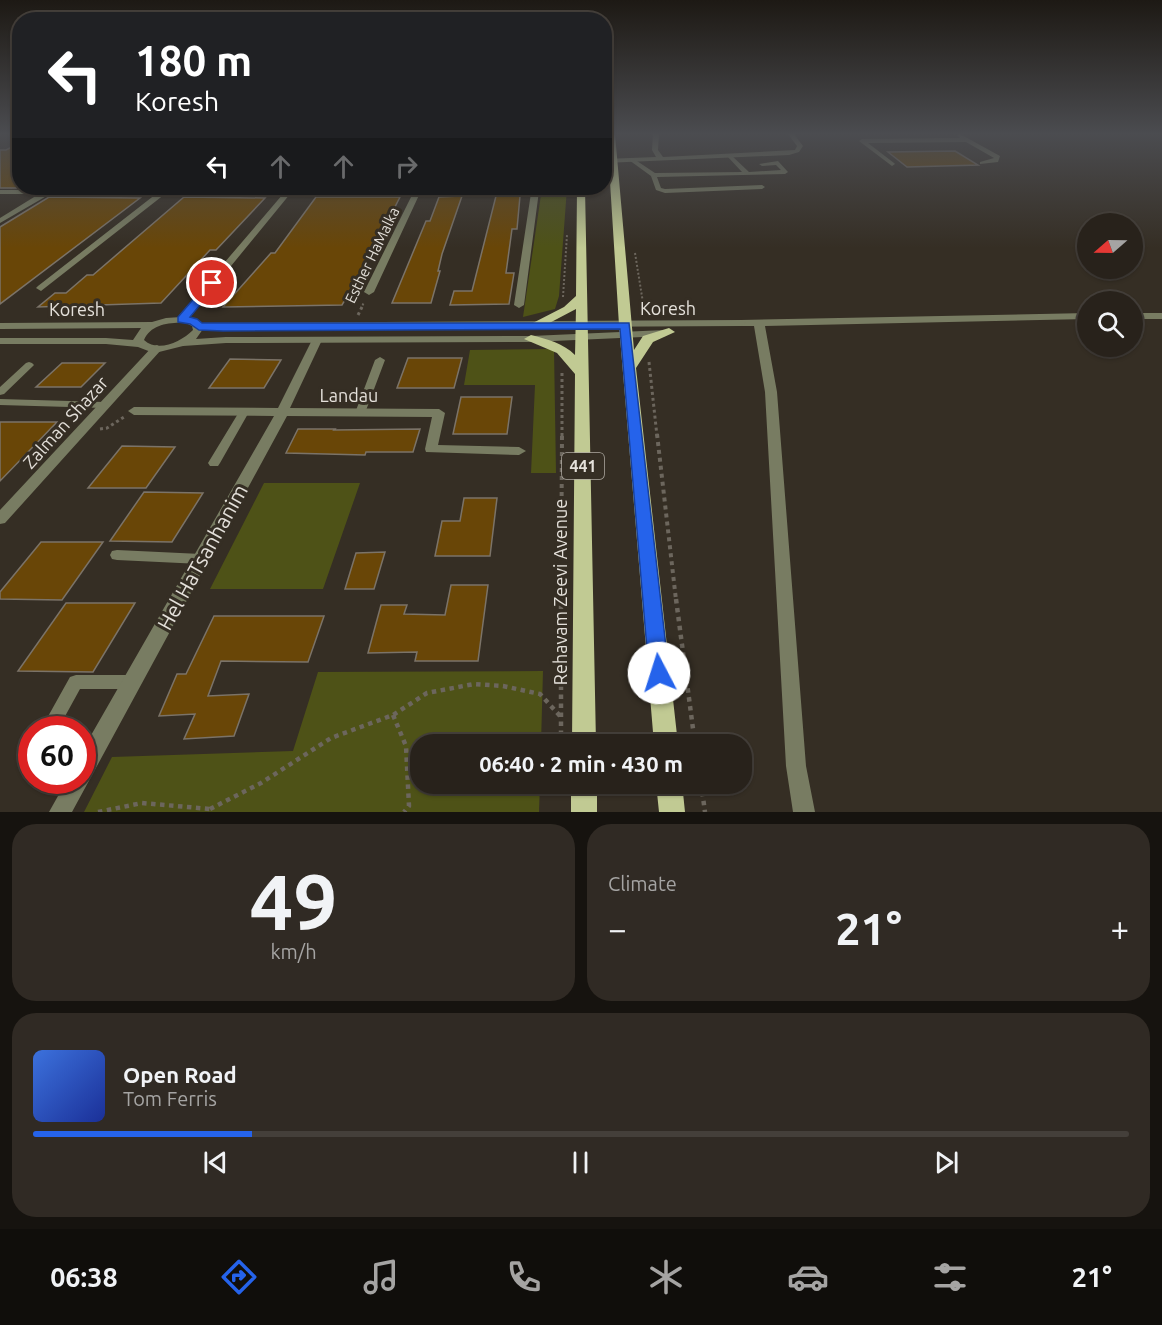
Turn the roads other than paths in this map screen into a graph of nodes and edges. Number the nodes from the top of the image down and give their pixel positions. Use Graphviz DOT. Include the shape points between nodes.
graph roads {
  1 [pos="649,172"];
  2 [pos="785,172"];
  3 [pos="747,174"];
  4 [pos="654,175"];
  5 [pos="762,187"];
  6 [pos="43,195"];
  7 [pos="159,195"];
  8 [pos="285,195"];
  9 [pos="416,195"];
  10 [pos="534,195"];
  11 [pos="581,195"];
  12 [pos="612,195"];
  13 [pos="0,221"];
  14 [pos="41,288"];
  15 [pos="369,292"];
  16 [pos="582,296"];
  17 [pos="519,305"];
  18 [pos="1077,316"];
  19 [pos="1143,316"];
  20 [pos="1162,316"];
  21 [pos="182,319"];
  22 [pos="759,323"];
  23 [pos="154,325"];
  24 [pos="706,325"];
  25 [pos="0,326"];
  26 [pos="199,326"];
  27 [pos="626,330"];
  28 [pos="532,332"];
  29 [pos="582,332"];
  30 [pos="669,332"];
  31 [pos="317,340"];
  32 [pos="0,341"];
  33 [pos="180,343"];
  34 [pos="140,344"];
  35 [pos="157,348"];
  36 [pos="380,360"];
  37 [pos="29,364"];
  38 [pos="631,365"];
  39 [pos="583,375"];
  40 [pos="0,392"];
  41 [pos="0,402"];
  42 [pos="104,405"];
  43 [pos="134,411"];
  44 [pos="244,412"];
  45 [pos="282,413"];
  46 [pos="360,413"];
  47 [pos="519,451"];
  48 [pos="214,463"];
  49 [pos="0,519"];
  50 [pos="117,555"];
  51 [pos="201,559"];
  52 [pos="133,682"];
  53 [pos="56,716"];
  54 [pos="584,734"];
  55 [pos="665,734"];
  56 [pos="96,747"];
  57 [pos="70,794"];
  58 [pos="584,794"];
  59 [pos="670,794"];
  60 [pos="60,812"];
  61 [pos="584,812"];
  62 [pos="672,812"];
  63 [pos="804,812"];
  1 -- 4 [label="lane"];
  2 -- 3 [label="lane"];
  3 -- 4 [label="lane"];
  4 -- 5 [label="lane" via="658,189 665,191"];
  6 -- 13 [label="street"];
  7 -- 14 [label="street"];
  8 -- 21 [label="street"];
  9 -- 15 [label="street, Esther HaMalka"];
  10 -- 17 [label="street"];
  11 -- 16 [label="main road, Rehavam Zeevi Avenue / 441"];
  12 -- 27 [label="main road"];
  16 -- 28 [label="main road" via="568,310"];
  16 -- 29 [label="main road, Rehavam Zeevi Avenue / 441"];
  18 -- 22 [label="street, Koresh"];
  19 -- 20 [label="street"];
  21 -- 23 [label="street, Koresh"];
  21 -- 26 [label="street"];
  22 -- 24 [label="street, Koresh"];
  22 -- 63 [label="street" via="771,392 796,766"];
  23 -- 25 [label="street, Koresh"];
  23 -- 34 [label="street" via="142,333"];
  24 -- 27 [label="street, Koresh" via="678,323"];
  24 -- 30 [label="street, Koresh"];
  26 -- 28 [label="street, Koresh"];
  26 -- 33 [label="street" via="195,335"];
  27 -- 29 [label="street, Koresh"];
  27 -- 30 [label="street, Koresh"];
  27 -- 38 [label="main road"];
  28 -- 29 [label="street, Koresh"];
  28 -- 31 [label="street, Koresh"];
  28 -- 39 [label="main road" via="568,353"];
  29 -- 39 [label="main road, Rehavam Zeevi Avenue / 441"];
  30 -- 38 [label="main road" via="648,339"];
  31 -- 33 [label="street, Koresh"];
  31 -- 45 [label="street, Hel HaTsanhanim"];
  32 -- 34 [label="street, Koresh"];
  33 -- 35 [label="street, Koresh"];
  34 -- 35 [label="street, Koresh"];
  35 -- 42 [label="street, Zalman Shazar"];
  36 -- 46 [label="lane"];
  37 -- 40 [label="lane"];
  38 -- 55 [label="main road"];
  39 -- 54 [label="main road, Rehavam Zeevi Avenue / 441"];
  41 -- 42 [label="lane"];
  42 -- 49 [label="street, Zalman Shazar"];
  43 -- 44 [label="street, Landau"];
  44 -- 45 [label="street, Landau"];
  44 -- 48 [label="lane"];
  45 -- 46 [label="street, Landau"];
  45 -- 51 [label="street, Hel HaTsanhanim"];
  46 -- 47 [label="street, Landau" via="439,413 430,448"];
  50 -- 51 [label="lane"];
  51 -- 52 [label="street, Hel HaTsanhanim"];
  52 -- 53 [label="lane" via="76,682"];
  52 -- 56 [label="street, Hel HaTsanhanim"];
  57 -- 60 [label="street"];
  58 -- 61 [label="main road"];
  59 -- 62 [label="main road"];
}
